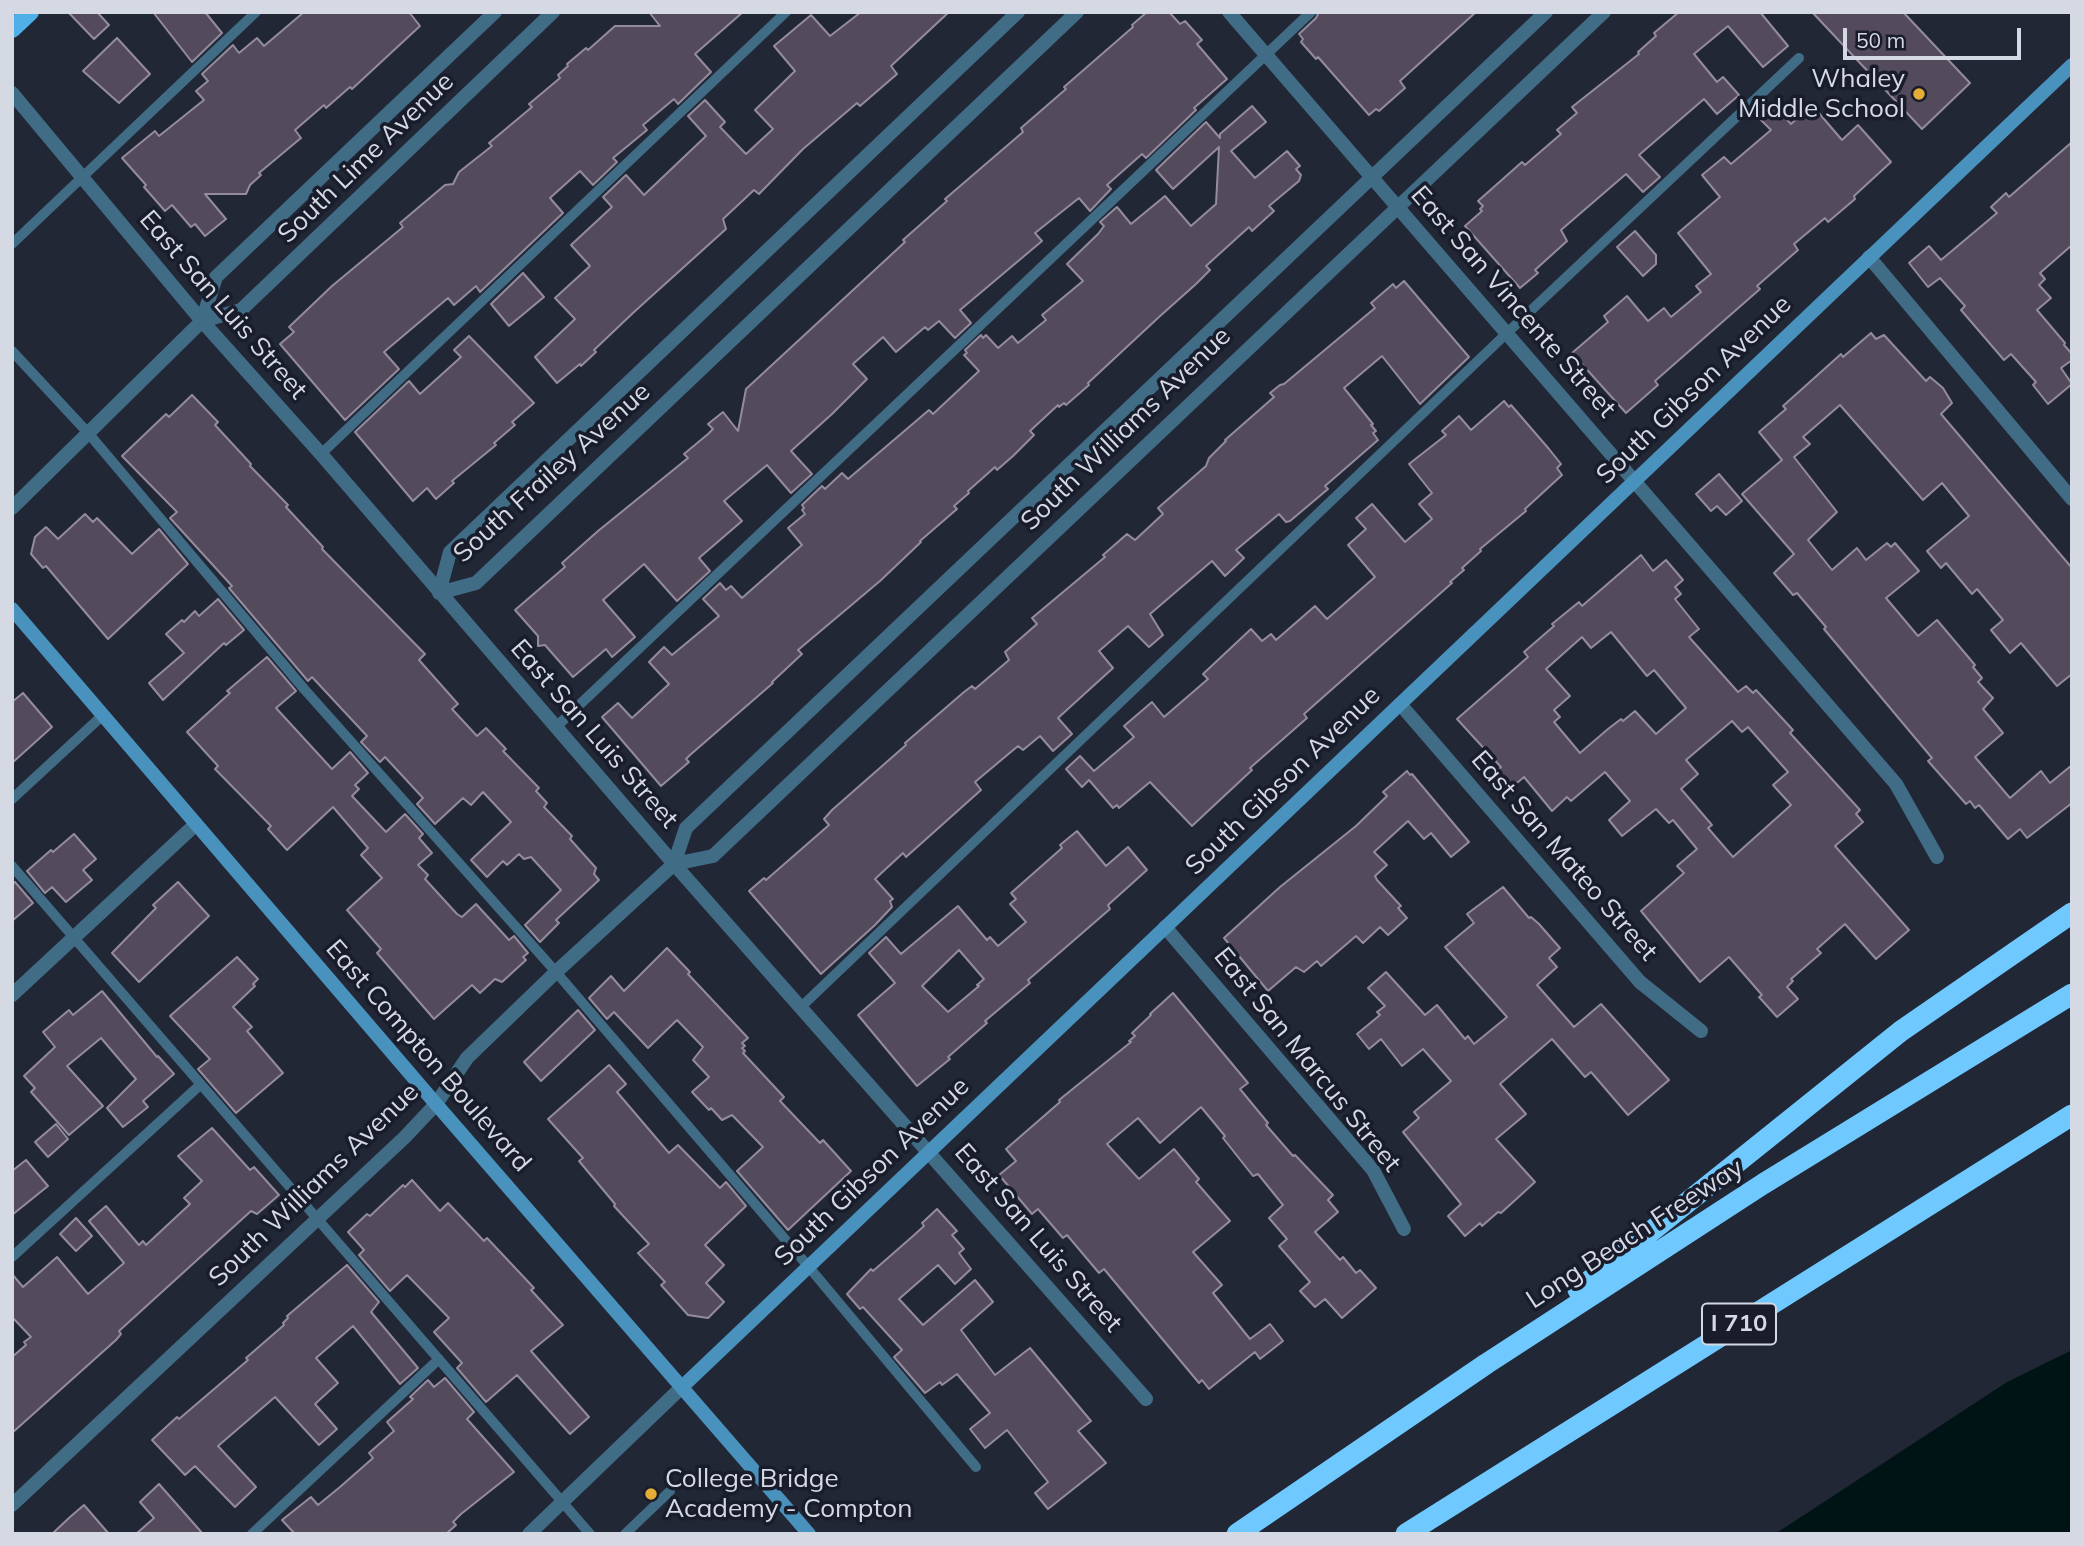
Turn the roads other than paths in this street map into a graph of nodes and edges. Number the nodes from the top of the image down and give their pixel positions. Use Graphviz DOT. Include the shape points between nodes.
graph roads {
  1 [pos="30,12"];
  2 [pos="256,12"];
  3 [pos="495,12"];
  4 [pos="553,12"];
  5 [pos="786,12"];
  6 [pos="1018,12"];
  7 [pos="1077,12"];
  8 [pos="1229,12"];
  9 [pos="1311,12"];
  10 [pos="1546,12"];
  11 [pos="1604,12"];
  12 [pos="12,29"];
  13 [pos="1266,55"];
  14 [pos="1799,58"];
  15 [pos="2072,65"];
  16 [pos="12,93"];
  17 [pos="1372,177"];
  18 [pos="80,178"];
  19 [pos="1397,206"];
  20 [pos="12,244"];
  21 [pos="1869,257"];
  22 [pos="202,320"];
  23 [pos="1507,332"];
  24 [pos="12,351"];
  25 [pos="89,434"];
  26 [pos="321,454"];
  27 [pos="1634,480"];
  28 [pos="2072,499"];
  29 [pos="12,508"];
  30 [pos="439,593"];
  31 [pos="12,609"];
  32 [pos="1400,704"];
  33 [pos="103,715"];
  34 [pos="556,727"];
  35 [pos="12,799"];
  36 [pos="196,824"];
  37 [pos="1937,857"];
  38 [pos="674,864"];
  39 [pos="12,866"];
  40 [pos="2072,913"];
  41 [pos="1165,927"];
  42 [pos="74,937"];
  43 [pos="555,972"];
  44 [pos="12,995"];
  45 [pos="2072,995"];
  46 [pos="801,1007"];
  47 [pos="1701,1031"];
  48 [pos="200,1085"];
  49 [pos="436,1104"];
  50 [pos="2072,1115"];
  51 [pos="929,1151"];
  52 [pos="317,1219"];
  53 [pos="1404,1229"];
  54 [pos="12,1257"];
  55 [pos="808,1266"];
  56 [pos="439,1359"];
  57 [pos="1486,1364"];
  58 [pos="681,1387"];
  59 [pos="1146,1399"];
  60 [pos="976,1467"];
  61 [pos="670,1491"];
  62 [pos="562,1503"];
  63 [pos="12,1505"];
  64 [pos="252,1534"];
  65 [pos="529,1534"];
  66 [pos="590,1534"];
  67 [pos="625,1534"];
  68 [pos="809,1534"];
  69 [pos="1237,1534"];
  70 [pos="1406,1534"];
  1 -- 12 [label="main road"];
  2 -- 18 [label="lane"];
  3 -- 22 [label="street, South Lime Avenue" via="216,277"];
  4 -- 22 [label="street, South Lime Avenue" via="241,310"];
  5 -- 26 [label="lane"];
  6 -- 30 [label="street, South Frailey Avenue" via="450,551"];
  7 -- 30 [label="street, South Frailey Avenue" via="476,583"];
  8 -- 13 [label="street, East San Vincente Street"];
  9 -- 13 [label="lane"];
  10 -- 17 [label="street, South Williams Avenue"];
  11 -- 19 [label="street, South Williams Avenue"];
  13 -- 17 [label="street, East San Vincente Street"];
  13 -- 34 [label="lane"];
  14 -- 23 [label="lane"];
  15 -- 21 [label="street, South Gibson Avenue"];
  16 -- 18 [label="street, East San Luis Street"];
  17 -- 19 [label="street, East San Vincente Street"];
  17 -- 38 [label="street, South Williams Avenue" via="686,828"];
  18 -- 20 [label="lane"];
  18 -- 22 [label="street, East San Luis Street"];
  19 -- 23 [label="street, East San Vincente Street"];
  19 -- 38 [label="street, South Williams Avenue" via="713,856"];
  21 -- 27 [label="street, South Gibson Avenue"];
  21 -- 28 [label="street"];
  22 -- 25 [label="street, South Lime Avenue"];
  22 -- 26 [label="street, East San Luis Street"];
  23 -- 27 [label="street, East San Vincente Street"];
  23 -- 46 [label="lane"];
  24 -- 25 [label="lane"];
  25 -- 29 [label="street, South Lime Avenue"];
  25 -- 43 [label="lane" via="305,690"];
  26 -- 30 [label="street, East San Luis Street"];
  27 -- 32 [label="street, South Gibson Avenue"];
  27 -- 37 [label="street, East San Vincente Street" via="1896,784"];
  30 -- 34 [label="street, East San Luis Street"];
  31 -- 33 [label="street, East Compton Boulevard"];
  32 -- 41 [label="street, South Gibson Avenue"];
  32 -- 47 [label="street, East San Mateo Street" via="1640,982"];
  33 -- 35 [label="lane"];
  33 -- 36 [label="street, East Compton Boulevard"];
  34 -- 38 [label="street, East San Luis Street"];
  36 -- 42 [label="street"];
  36 -- 49 [label="street, East Compton Boulevard"];
  38 -- 43 [label="street, South Williams Avenue"];
  38 -- 46 [label="street, East San Luis Street"];
  39 -- 42 [label="lane"];
  40 -- 57 [label="highway" via="1901,1031"];
  41 -- 51 [label="street, South Gibson Avenue"];
  41 -- 53 [label="street, East San Marcus Street" via="1373,1170"];
  42 -- 44 [label="street"];
  42 -- 48 [label="lane"];
  43 -- 49 [label="street, South Williams Avenue" via="467,1058"];
  43 -- 55 [label="lane"];
  45 -- 57 [label="highway, Long Beach Freeway" via="1763,1184"];
  46 -- 51 [label="street, East San Luis Street"];
  48 -- 52 [label="lane"];
  48 -- 54 [label="lane"];
  49 -- 52 [label="street, South Williams Avenue"];
  49 -- 58 [label="street, East Compton Boulevard"];
  50 -- 70 [label="highway, I 710"];
  51 -- 55 [label="street, South Gibson Avenue"];
  51 -- 59 [label="street, East San Luis Street"];
  52 -- 56 [label="lane"];
  52 -- 63 [label="street, South Williams Avenue"];
  55 -- 58 [label="street, South Gibson Avenue"];
  55 -- 60 [label="lane"];
  56 -- 62 [label="lane"];
  56 -- 64 [label="lane"];
  57 -- 69 [label="highway, Long Beach Freeway"];
  58 -- 62 [label="street, South Gibson Avenue"];
  58 -- 68 [label="street, East Compton Boulevard"];
  61 -- 67 [label="lane"];
  62 -- 65 [label="street, South Gibson Avenue"];
  62 -- 66 [label="lane"];
}
